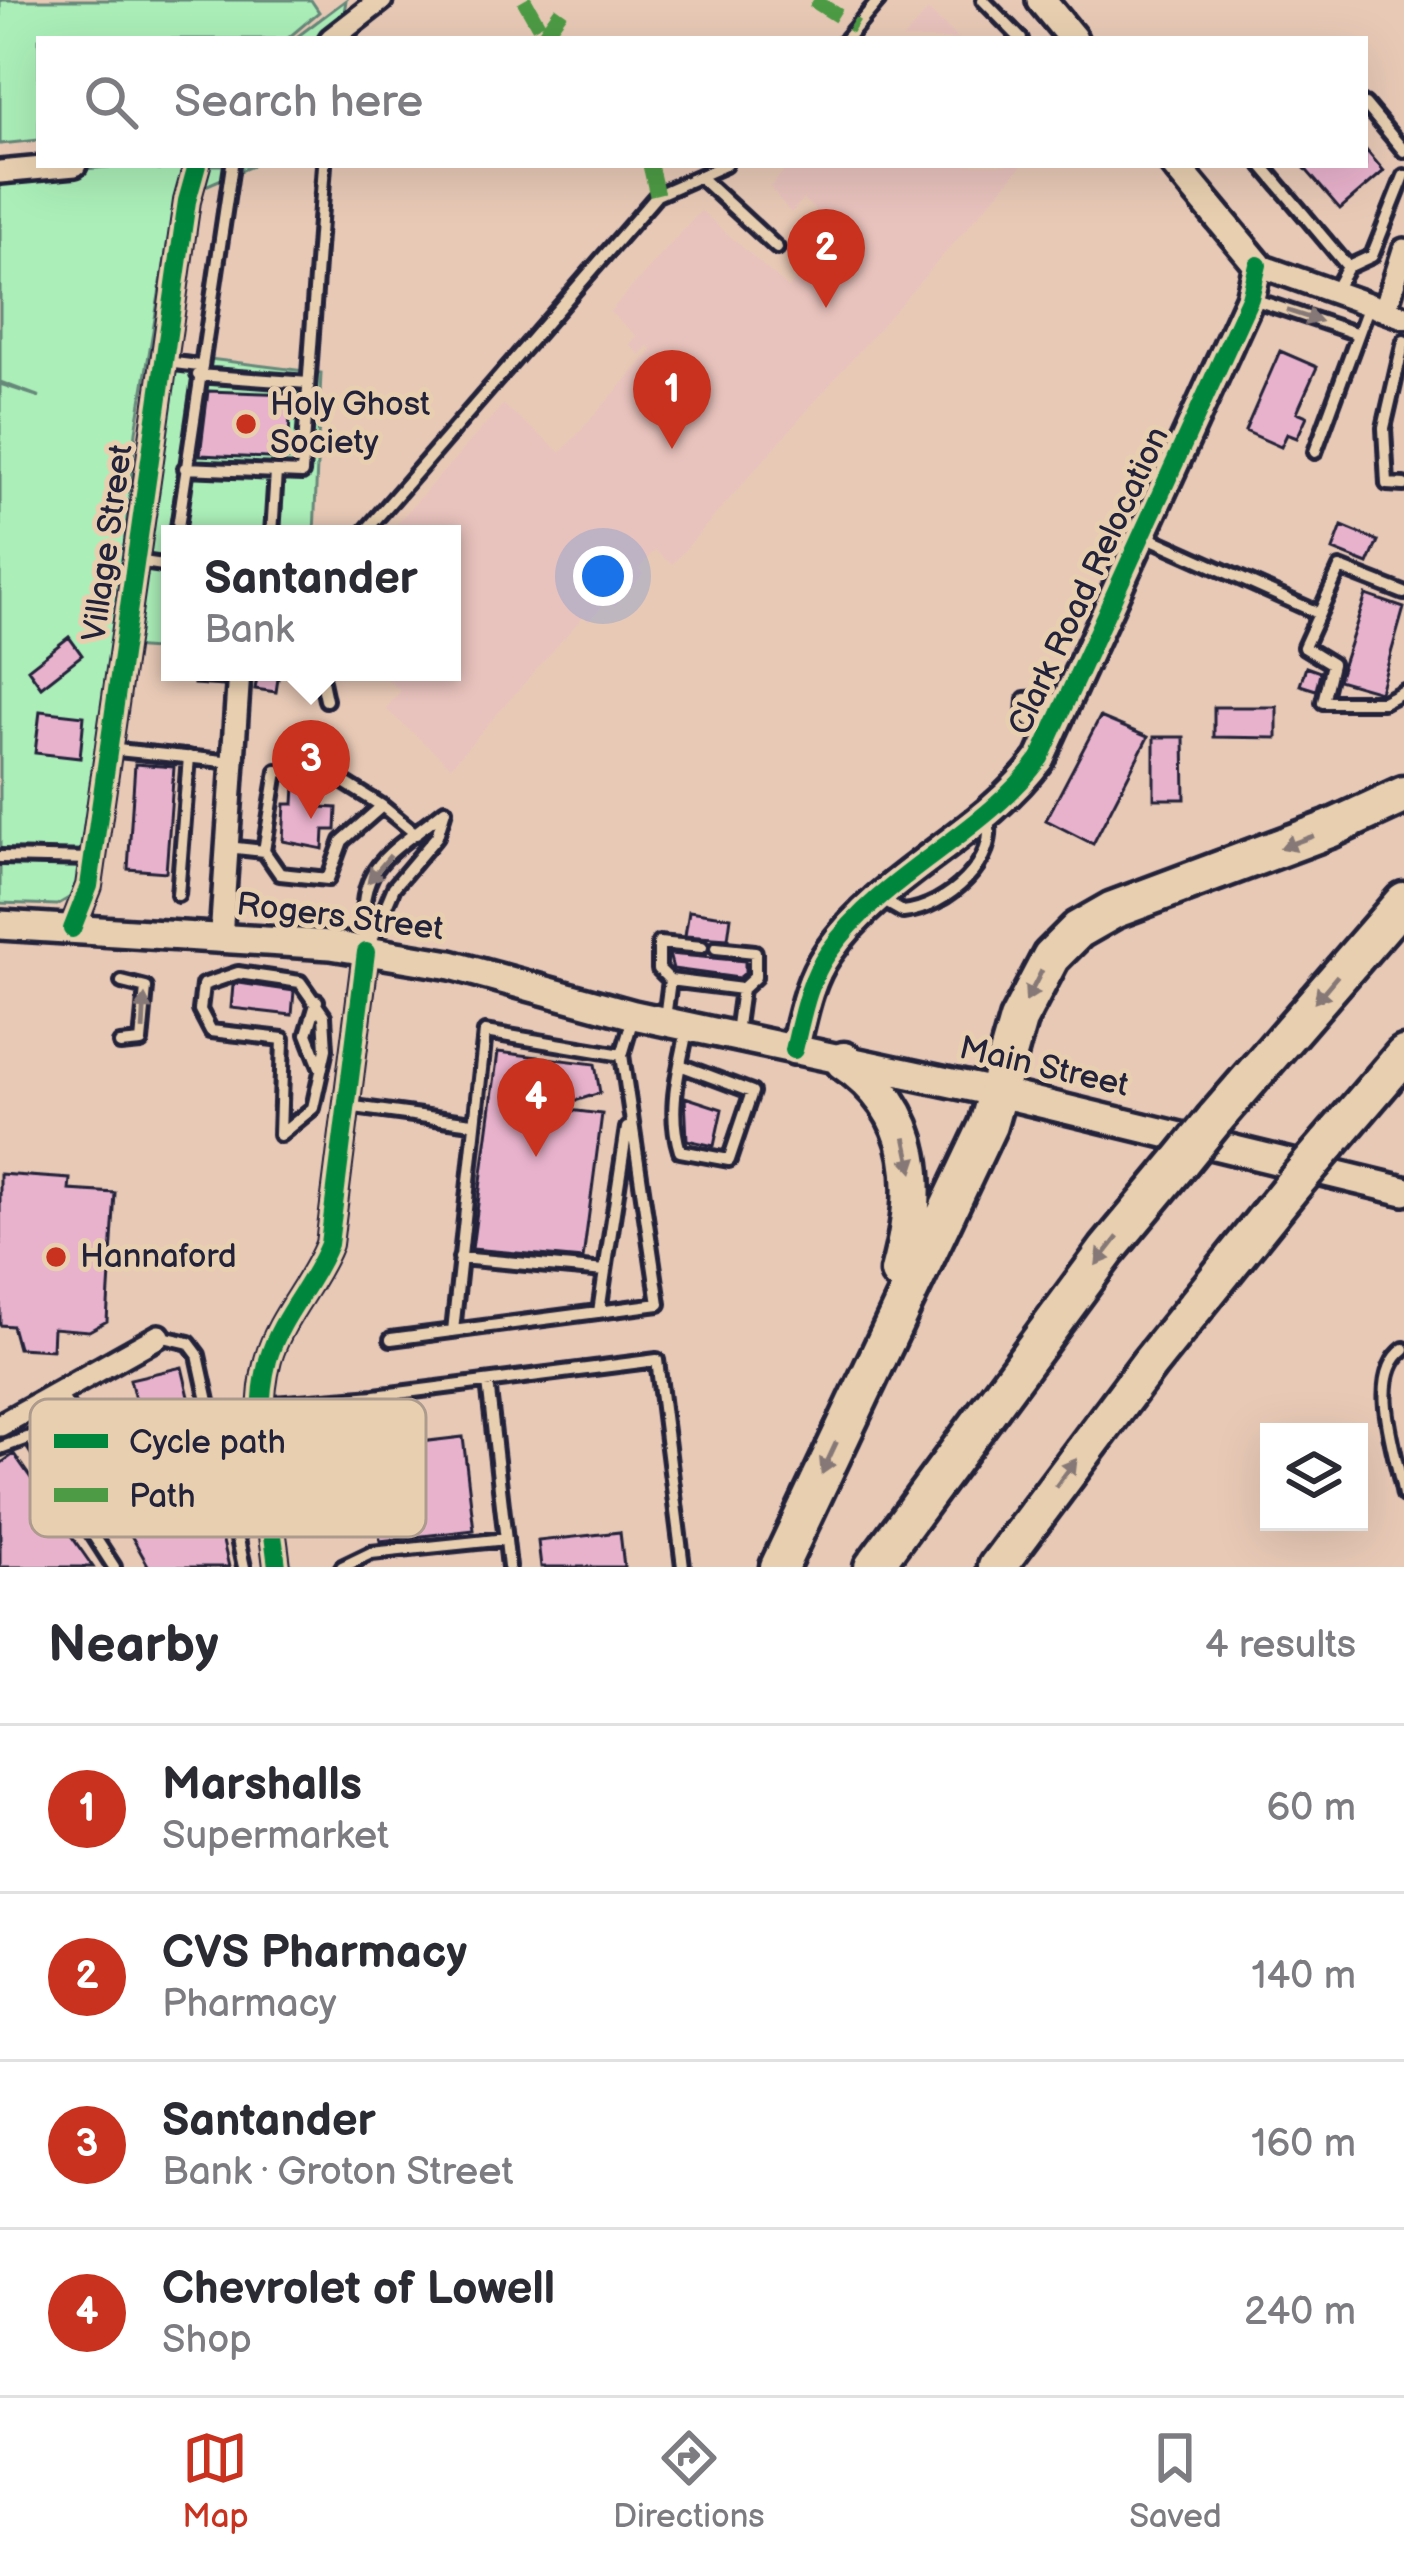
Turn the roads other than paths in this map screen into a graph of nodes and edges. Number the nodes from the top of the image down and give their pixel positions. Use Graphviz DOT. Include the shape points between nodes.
graph roads {
  1 [pos="337,0"];
  2 [pos="380,0"];
  3 [pos="879,0"];
  4 [pos="983,0"];
  5 [pos="1041,0"];
  6 [pos="352,21"];
  7 [pos="334,36"];
  8 [pos="849,36"];
  9 [pos="1018,36"];
  10 [pos="1071,36"];
  11 [pos="1368,108"];
  12 [pos="1404,151"];
  13 [pos="43,168"];
  14 [pos="197,168"];
  15 [pos="232,168"];
  16 [pos="324,168"];
  17 [pos="719,168"];
  18 [pos="1183,168"];
  19 [pos="1265,168"];
  20 [pos="0,172"];
  21 [pos="1404,176"];
  22 [pos="701,178"];
  23 [pos="777,248"];
  24 [pos="1404,250"];
  25 [pos="1258,266"];
  26 [pos="1348,268"];
  27 [pos="1334,292"];
  28 [pos="1250,298"];
  29 [pos="1386,311"];
  30 [pos="1358,334"];
  31 [pos="1404,340"];
  32 [pos="166,362"];
  33 [pos="199,371"];
  34 [pos="308,383"];
  35 [pos="1315,452"];
  36 [pos="185,468"];
  37 [pos="276,472"];
  38 [pos="1404,485"];
  39 [pos="178,525"];
  40 [pos="273,525"];
  41 [pos="371,525"];
  42 [pos="1144,536"];
  43 [pos="136,562"];
  44 [pos="161,565"];
  45 [pos="1404,593"];
  46 [pos="1318,613"];
  47 [pos="238,681"];
  48 [pos="322,681"];
  49 [pos="1404,691"];
  50 [pos="326,700"];
  51 [pos="108,749"];
  52 [pos="189,757"];
  53 [pos="233,762"];
  54 [pos="1404,795"];
  55 [pos="382,806"];
  56 [pos="986,813"];
  57 [pos="416,834"];
  58 [pos="227,847"];
  59 [pos="264,851"];
  60 [pos="0,856"];
  61 [pos="92,859"];
  62 [pos="178,896"];
  63 [pos="878,897"];
  64 [pos="1404,902"];
  65 [pos="0,925"];
  66 [pos="72,929"];
  67 [pos="221,938"];
  68 [pos="367,952"];
  69 [pos="670,980"];
  70 [pos="122,982"];
  71 [pos="742,988"];
  72 [pos="634,1015"];
  73 [pos="676,1024"];
  74 [pos="735,1037"];
  75 [pos="120,1045"];
  76 [pos="794,1049"];
  77 [pos="622,1054"];
  78 [pos="1404,1055"];
  79 [pos="844,1061"];
  80 [pos="680,1065"];
  81 [pos="1000,1093"];
  82 [pos="347,1106"];
  83 [pos="630,1114"];
  84 [pos="472,1123"];
  85 [pos="280,1135"];
  86 [pos="1404,1191"];
  87 [pos="460,1258"];
  88 [pos="604,1271"];
  89 [pos="599,1312"];
  90 [pos="453,1331"];
  91 [pos="159,1336"];
  92 [pos="391,1339"];
  93 [pos="1404,1349"];
  94 [pos="878,1351"];
  95 [pos="488,1382"];
  96 [pos="57,1391"];
  97 [pos="44,1399"];
  98 [pos="62,1399"];
  99 [pos="208,1399"];
  100 [pos="262,1399"];
  101 [pos="320,1399"];
  102 [pos="30,1407"];
  103 [pos="0,1425"];
  104 [pos="30,1437"];
  105 [pos="0,1448"];
  106 [pos="1404,1495"];
  107 [pos="95,1537"];
  108 [pos="237,1537"];
  109 [pos="274,1537"];
  110 [pos="506,1539"];
  111 [pos="114,1567"];
  112 [pos="244,1567"];
  113 [pos="277,1567"];
  114 [pos="342,1567"];
  115 [pos="509,1567"];
  116 [pos="683,1567"];
  117 [pos="779,1567"];
  118 [pos="873,1567"];
  119 [pos="997,1567"];
  1 -- 6 [label="street"];
  2 -- 6 [label="street"];
  3 -- 8 [label="lane"];
  4 -- 9 [label="lane"];
  5 -- 10 [label="main road"];
  6 -- 7 [label="street"];
  11 -- 12 [label="lane"];
  13 -- 20 [label="street"];
  14 -- 32 [label="street, Village Street"];
  15 -- 33 [label="lane"];
  16 -- 34 [label="lane"];
  17 -- 22 [label="lane"];
  18 -- 25 [label="main road"];
  19 -- 26 [label="lane"];
  21 -- 26 [label="lane" via="1372,256"];
  22 -- 23 [label="lane"];
  22 -- 41 [label="lane" via="657,195"];
  24 -- 29 [label="street"];
  25 -- 27 [label="street"];
  25 -- 28 [label="main road, Clark Road Relocation"];
  26 -- 27 [label="lane"];
  27 -- 29 [label="street"];
  28 -- 30 [label="lane, one-way"];
  28 -- 42 [label="main road, Clark Road Relocation"];
  29 -- 30 [label="lane"];
  30 -- 35 [label="lane"];
  31 -- 38 [label="lane" via="1384,428 1387,484"];
  32 -- 33 [label="lane"];
  32 -- 43 [label="street, Village Street"];
  33 -- 34 [label="lane"];
  33 -- 36 [label="lane"];
  34 -- 37 [label="lane" via="302,473"];
  36 -- 37 [label="lane"];
  36 -- 39 [label="lane"];
  37 -- 40 [label="lane"];
  42 -- 46 [label="lane"];
  42 -- 56 [label="main road, Clark Road Relocation" via="1057,726 1028,775"];
  43 -- 44 [label="lane"];
  43 -- 51 [label="street, Village Street"];
  45 -- 46 [label="lane" via="1340,568"];
  46 -- 49 [label="lane" via="1304,647 1332,664 1323,702 1383,702"];
  47 -- 53 [label="street"];
  48 -- 50 [label="lane"];
  51 -- 52 [label="lane"];
  51 -- 61 [label="street, Village Street"];
  52 -- 53 [label="lane"];
  52 -- 62 [label="lane"];
  53 -- 58 [label="street"];
  54 -- 81 [label="highway, one-way" via="1078,930 1035,979"];
  55 -- 57 [label="lane"];
  55 -- 59 [label="lane" via="342,841 328,879 280,874"];
  55 -- 59 [label="lane" via="331,773 277,771"];
  56 -- 63 [label="main road, Clark Road Relocation"];
  56 -- 63 [label="lane" via="993,835 982,862 935,902 903,912"];
  57 -- 68 [label="lane, one-way" via="378,864 365,887"];
  57 -- 68 [label="lane" via="446,810 437,836 394,887"];
  58 -- 59 [label="lane"];
  58 -- 67 [label="street"];
  60 -- 61 [label="lane"];
  61 -- 66 [label="street, Village Street"];
  63 -- 76 [label="main road, Clark Road Relocation" via="826,954"];
  64 -- 118 [label="highway, one-way, bridge" via="1107,1250"];
  65 -- 66 [label="main road, Rogers Street"];
  66 -- 67 [label="main road, Rogers Street"];
  67 -- 68 [label="main road, Rogers Street"];
  68 -- 72 [label="main road, Rogers Street"];
  68 -- 82 [label="street"];
  69 -- 71 [label="lane"];
  69 -- 71 [label="lane" via="659,969 659,943 755,952 755,977"];
  69 -- 73 [label="lane"];
  75 -- 70 [label="lane, one-way" via="141,1042 146,988"];
  71 -- 74 [label="lane"];
  72 -- 73 [label="main road, Rogers Street"];
  72 -- 77 [label="lane"];
  73 -- 74 [label="main road, Main Street"];
  73 -- 80 [label="lane"];
  74 -- 76 [label="main road, Main Street"];
  76 -- 79 [label="main road, Main Street"];
  77 -- 83 [label="lane"];
  77 -- 84 [label="lane" via="485,1033"];
  119 -- 78 [label="highway, one-way, bridge" via="1135,1381"];
  79 -- 81 [label="main road, Main Street"];
  79 -- 94 [label="highway, one-way" via="887,1101 914,1170 905,1249"];
  80 -- 80 [label="lane" via="672,1124 680,1151 729,1160 752,1092"];
  81 -- 86 [label="main road, Main Street"];
  81 -- 94 [label="highway"];
  82 -- 84 [label="lane"];
  82 -- 100 [label="street" via="329,1244 282,1325"];
  83 -- 88 [label="lane"];
  83 -- 89 [label="lane" via="659,1304"];
  84 -- 87 [label="lane"];
  85 -- 85 [label="lane" via="284,1039 211,1031 200,1010 203,985 219,976 300,982 317,1001 325,1033 313,1108"];
  87 -- 88 [label="lane"];
  87 -- 90 [label="lane"];
  88 -- 89 [label="lane"];
  89 -- 90 [label="lane"];
  90 -- 92 [label="lane"];
  91 -- 96 [label="street"];
  91 -- 99 [label="lane" via="189,1343"];
  93 -- 106 [label="lane" via="1384,1385"];
  94 -- 117 [label="highway, one-way"];
  95 -- 101 [label="lane"];
  95 -- 110 [label="lane"];
  95 -- 116 [label="lane" via="656,1360"];
  96 -- 97 [label="street"];
  96 -- 98 [label="lane"];
  102 -- 103 [label="street"];
  104 -- 105 [label="lane"];
  107 -- 111 [label="lane"];
  108 -- 112 [label="lane"];
  109 -- 113 [label="street"];
  110 -- 114 [label="lane" via="371,1553"];
  110 -- 115 [label="lane"];
}
